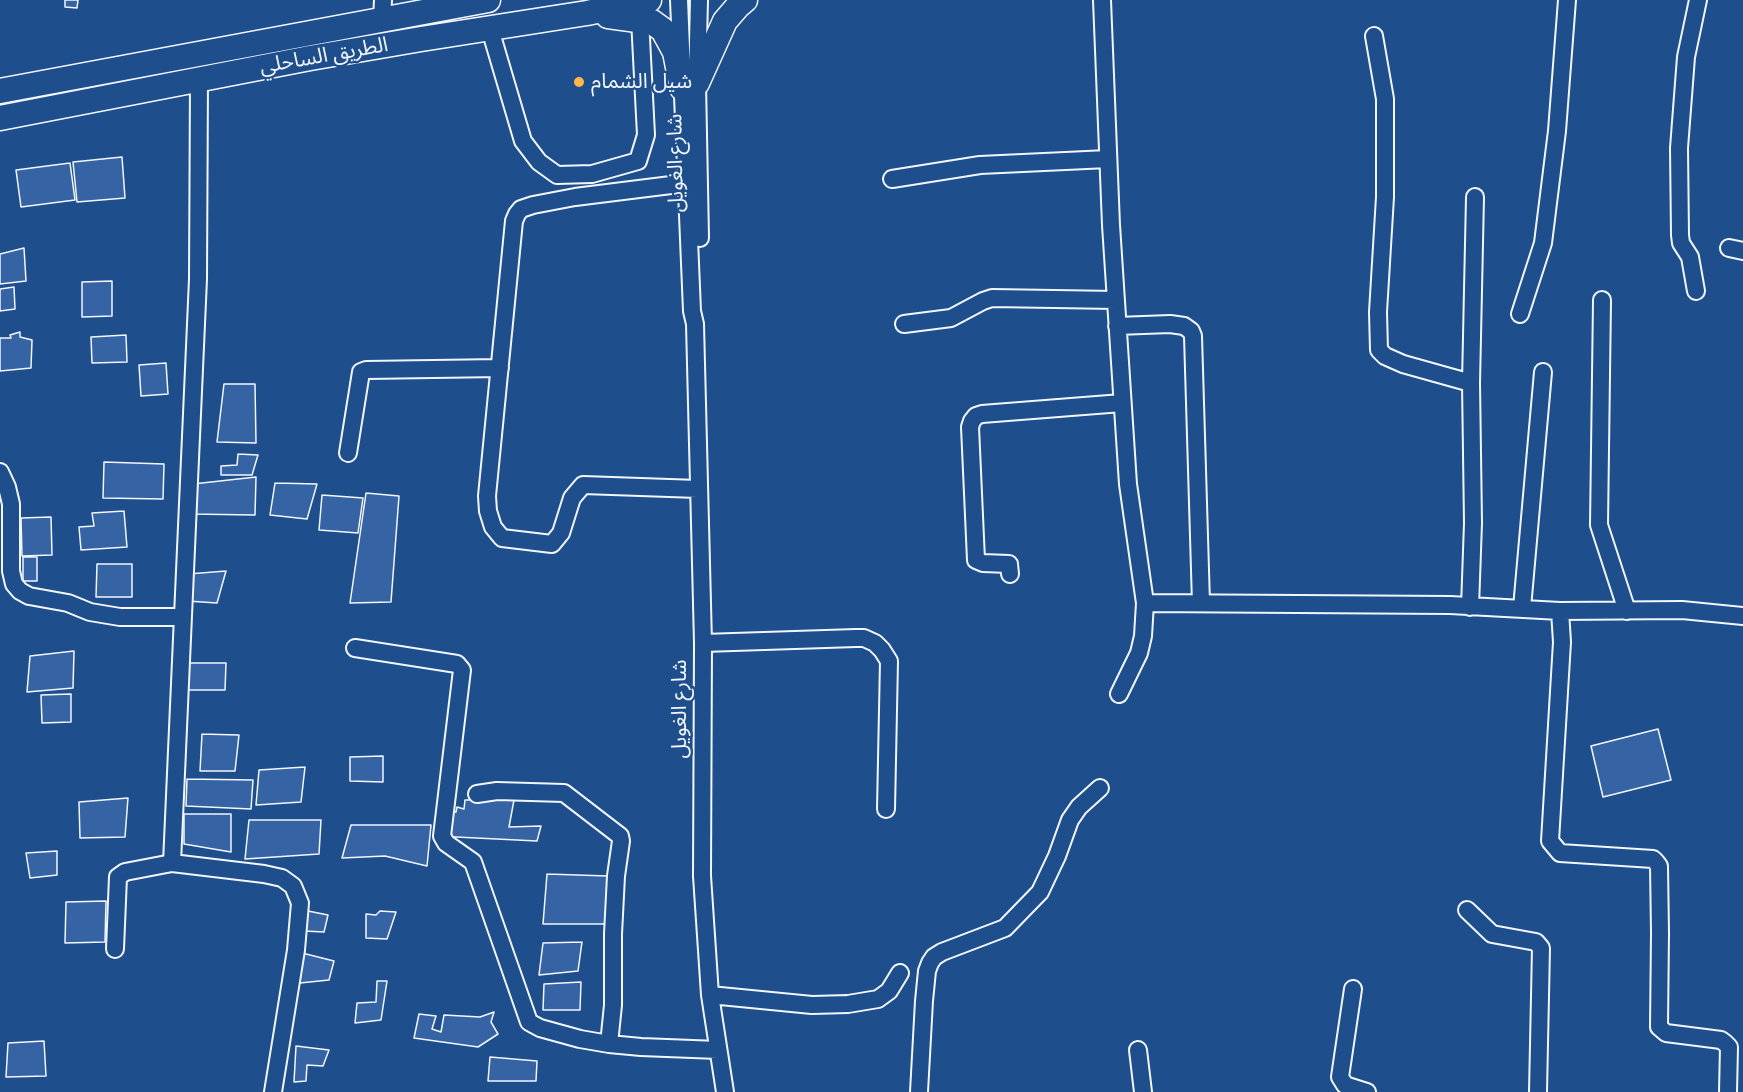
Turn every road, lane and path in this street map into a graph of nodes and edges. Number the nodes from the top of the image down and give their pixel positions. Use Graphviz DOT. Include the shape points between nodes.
graph roads {
  1 [pos="488,0"];
  2 [pos="679,0"];
  3 [pos="699,0"];
  4 [pos="745,0"];
  5 [pos="1101,0"];
  6 [pos="1567,0"];
  7 [pos="1698,0"];
  8 [pos="382,10"];
  9 [pos="645,10"];
  10 [pos="490,29"];
  11 [pos="1374,36"];
  12 [pos="199,80"];
  13 [pos="690,85"];
  14 [pos="0,91"];
  15 [pos="0,118"];
  16 [pos="1108,159"];
  17 [pos="892,179"];
  18 [pos="687,183"];
  19 [pos="1475,197"];
  20 [pos="1696,291"];
  21 [pos="1116,300"];
  22 [pos="1602,300"];
  23 [pos="1520,314"];
  24 [pos="695,324"];
  25 [pos="904,324"];
  26 [pos="1117,326"];
  27 [pos="500,368"];
  28 [pos="1543,372"];
  29 [pos="1471,383"];
  30 [pos="1122,403"];
  31 [pos="348,453"];
  32 [pos="0,472"];
  33 [pos="698,489"];
  34 [pos="1010,574"];
  35 [pos="1145,603"];
  36 [pos="1201,603"];
  37 [pos="1470,607"];
  38 [pos="1522,608"];
  39 [pos="1560,611"];
  40 [pos="1627,611"];
  41 [pos="1743,616"];
  42 [pos="182,617"];
  43 [pos="703,643"];
  44 [pos="355,648"];
  45 [pos="1119,694"];
  46 [pos="1100,788"];
  47 [pos="477,794"];
  48 [pos="886,809"];
  49 [pos="172,863"];
  50 [pos="1467,910"];
  51 [pos="115,949"];
  52 [pos="900,973"];
  53 [pos="1353,989"];
  54 [pos="710,995"];
  55 [pos="609,1044"];
  56 [pos="718,1050"];
  57 [pos="1138,1050"];
  58 [pos="273,1092"];
  59 [pos="725,1092"];
  60 [pos="919,1092"];
  61 [pos="1143,1092"];
  62 [pos="1367,1092"];
  63 [pos="1538,1092"];
  64 [pos="1728,1092"];
  1 -- 8 [label="highway, الطريق الساحلي"];
  2 -- 13 [label="street, شارع الغويل"];
  3 -- 13 [label="street, شارع الغويل"];
  4 -- 13 [label="highway" via="725,21"];
  5 -- 16 [label="street"];
  6 -- 23 [label="street" via="1543,243"];
  7 -- 20 [label="street" via="1686,57 1679,148 1680,235 1690,257"];
  8 -- 14 [label="highway, الطريق الساحلي"];
  9 -- 10 [label="highway, الطريق الساحلي" via="587,13"];
  9 -- 10 [label="street" via="646,135 638,161 592,174 557,176 539,162 523,141"];
  9 -- 13 [label="highway" via="663,30"];
  10 -- 12 [label="highway, الطريق الساحلي"];
  11 -- 29 [label="street" via="1385,99 1379,350 1403,364"];
  12 -- 15 [label="highway, الطريق الساحلي"];
  12 -- 42 [label="street" via="198,279"];
  13 -- 18 [label="street, شارع الغويل"];
  13 -- 24 [label="street, شارع الغويل" via="702,307"];
  16 -- 17 [label="street" via="980,165"];
  16 -- 21 [label="street"];
  18 -- 24 [label="street, شارع الغويل"];
  18 -- 27 [label="street" via="575,197 521,210 514,221"];
  19 -- 29 [label="street"];
  21 -- 25 [label="street" via="992,298 951,318"];
  21 -- 26 [label="street"];
  22 -- 40 [label="street" via="1599,525"];
  24 -- 33 [label="street, شارع الغويل"];
  26 -- 30 [label="street"];
  26 -- 36 [label="street" via="1170,324 1184,326 1193,336"];
  27 -- 31 [label="street" via="361,372"];
  27 -- 33 [label="street" via="487,496 493,527 502,538 555,542 572,498 582,485"];
  28 -- 38 [label="street"];
  29 -- 37 [label="street"];
  30 -- 34 [label="street" via="982,414 972,421 976,560 1007,563"];
  30 -- 35 [label="street" via="1128,484"];
  32 -- 42 [label="street" via="11,504 11,571 20,591 120,617"];
  33 -- 43 [label="street, شارع الغويل"];
  35 -- 36 [label="street"];
  35 -- 45 [label="street" via="1143,636"];
  36 -- 37 [label="street"];
  37 -- 38 [label="street"];
  38 -- 39 [label="street"];
  39 -- 40 [label="street"];
  39 -- 64 [label="street" via="1562,642 1550,841 1560,853 1653,859 1659,866 1659,1027 1666,1033 1725,1043 1729,1047"];
  40 -- 41 [label="street" via="1682,610"];
  42 -- 49 [label="street"];
  43 -- 48 [label="street" via="856,638 875,643 888,661"];
  43 -- 54 [label="street, شارع الغويل" via="702,876"];
  44 -- 55 [label="street" via="457,664 462,670 442,836 473,862 529,1022"];
  46 -- 60 [label="street" via="1070,820 1040,892 1012,921 998,932 942,952 932,960 927,970"];
  47 -- 55 [label="street" via="564,793 620,836"];
  49 -- 51 [label="street" via="125,872 118,877"];
  49 -- 58 [label="street" via="282,878 297,894 300,903 296,950"];
  50 -- 63 [label="street" via="1492,934 1536,942 1541,948"];
  52 -- 54 [label="street" via="889,991 878,999 848,1004 812,1005"];
  53 -- 62 [label="street" via="1340,1077 1345,1085"];
  54 -- 56 [label="street, شارع الغويل"];
  55 -- 56 [label="street"];
  56 -- 59 [label="street, شارع الغويل"];
  57 -- 61 [label="street"];
}
